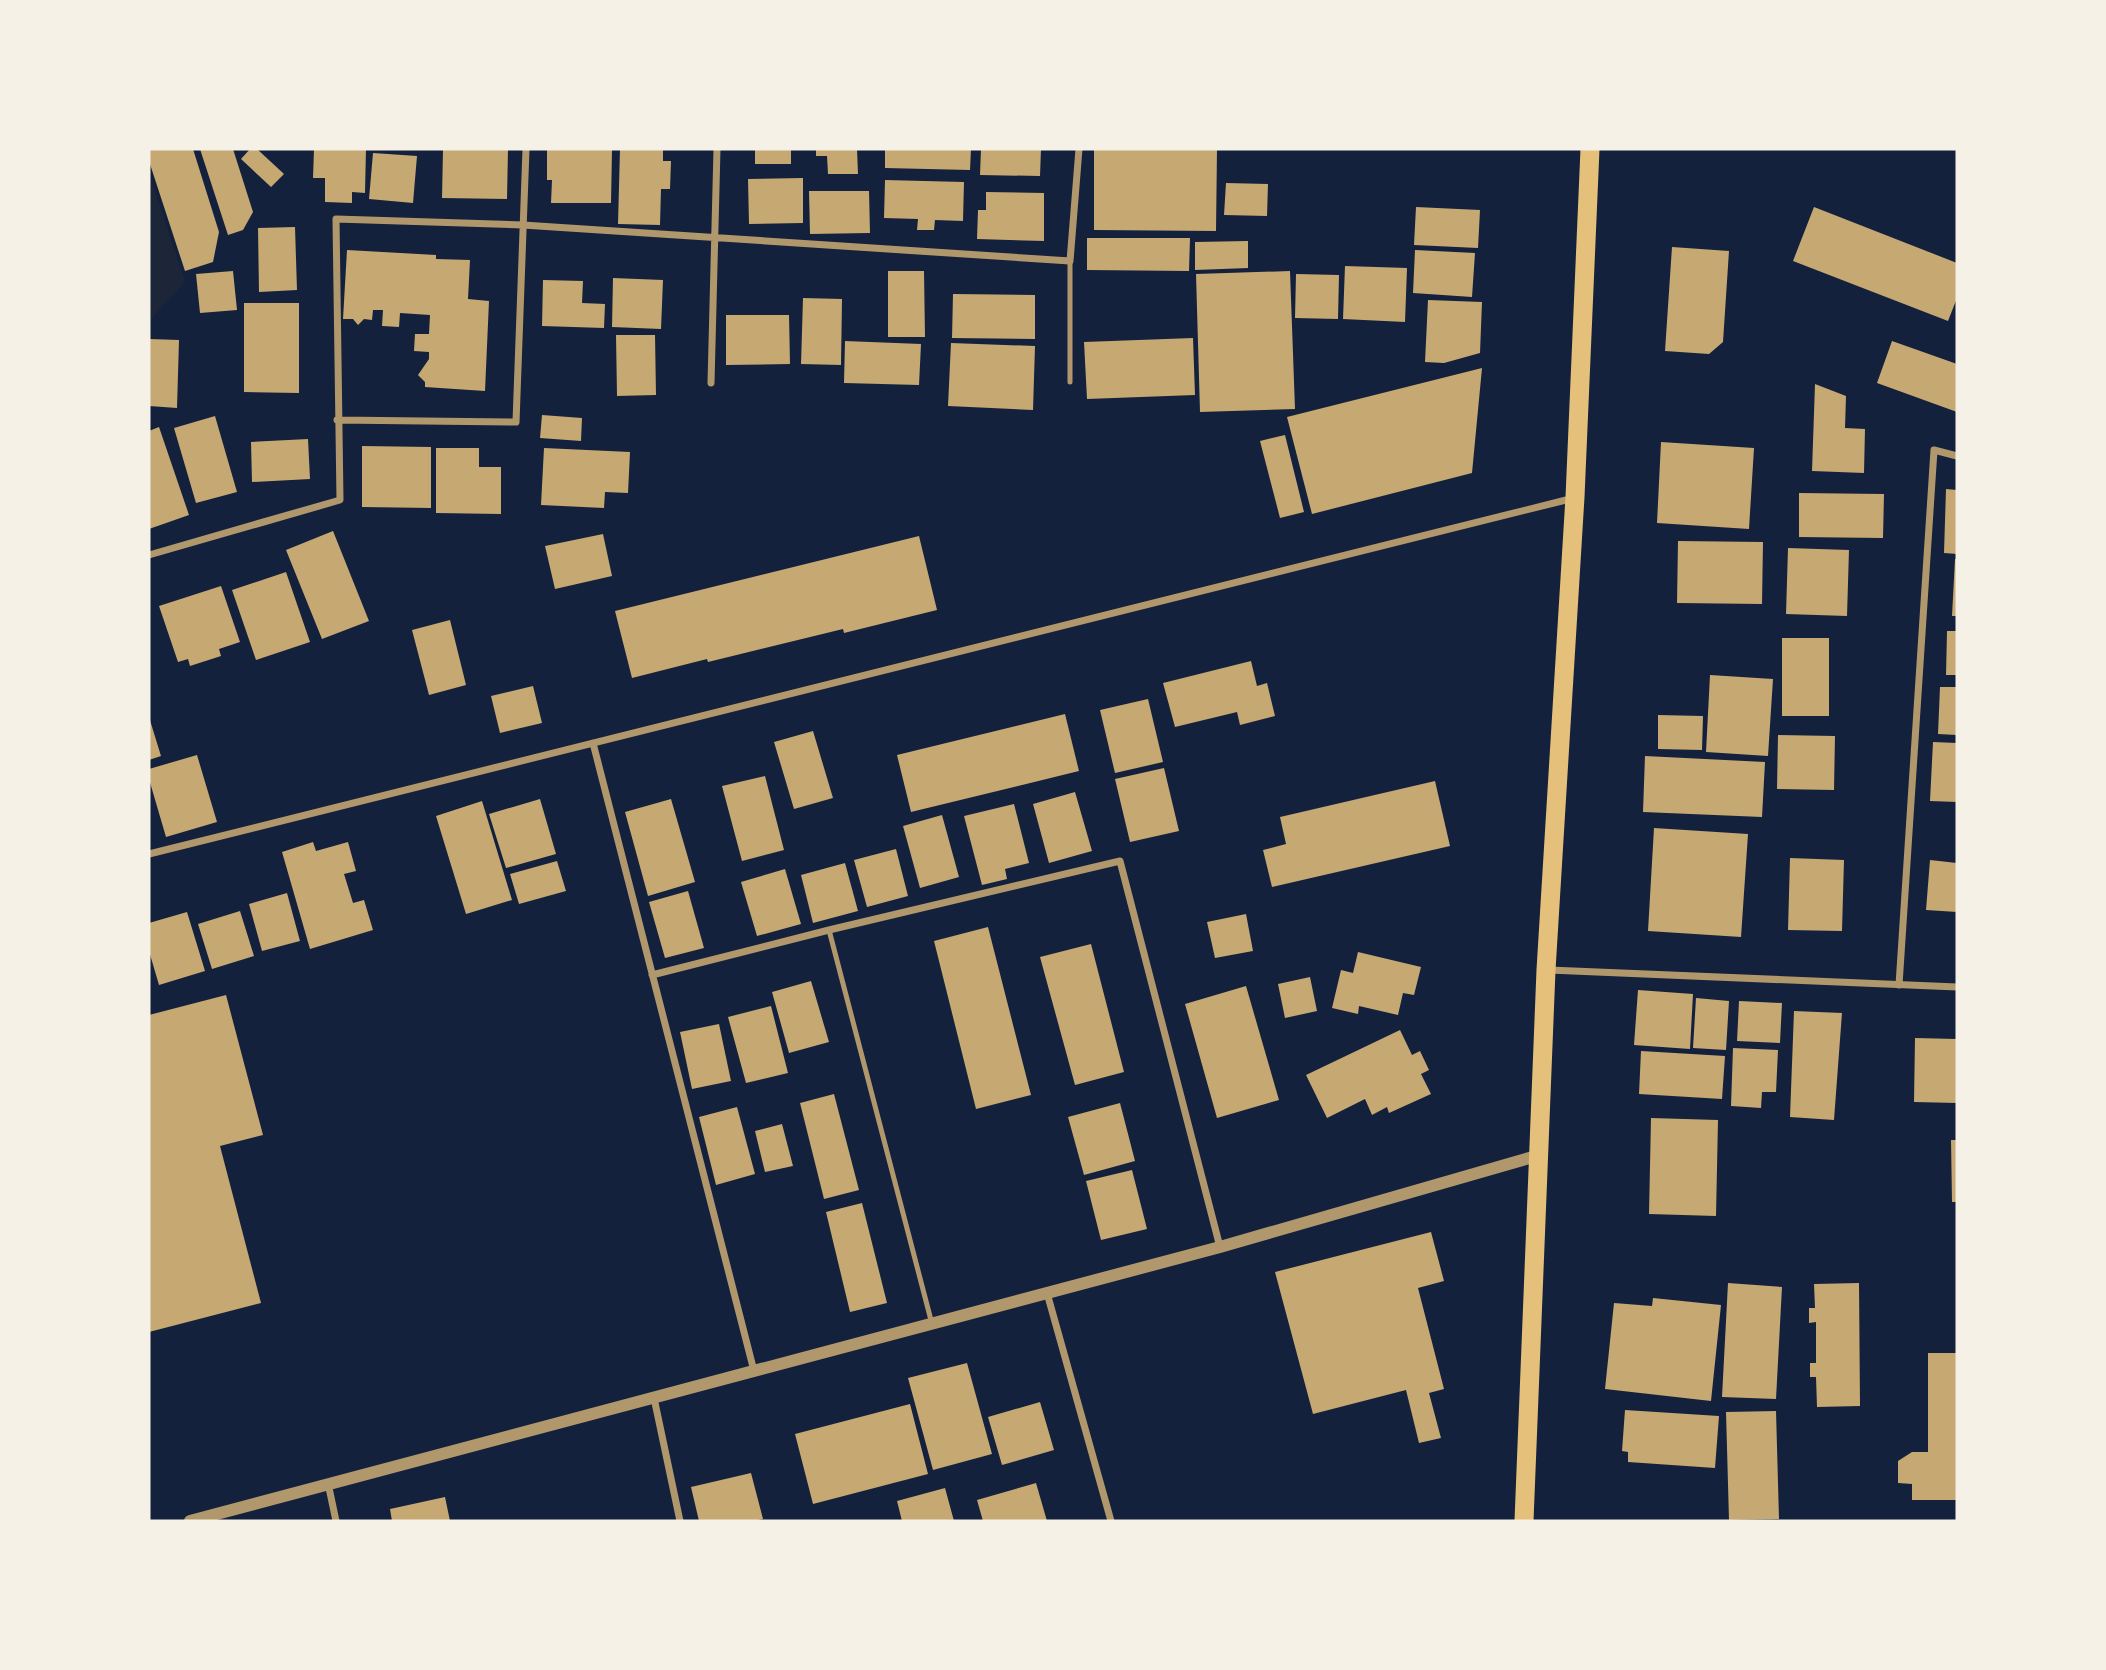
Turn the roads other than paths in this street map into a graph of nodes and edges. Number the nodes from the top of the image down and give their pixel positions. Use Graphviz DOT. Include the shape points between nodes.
graph roads {
  1 [pos="526,149"];
  2 [pos="717,149"];
  3 [pos="1079,149"];
  4 [pos="1590,149"];
  5 [pos="523,225"];
  6 [pos="715,238"];
  7 [pos="1070,261"];
  8 [pos="1070,382"];
  9 [pos="711,383"];
  10 [pos="337,420"];
  11 [pos="1957,457"];
  12 [pos="1575,497"];
  13 [pos="149,555"];
  14 [pos="593,743"];
  15 [pos="149,854"];
  16 [pos="830,930"];
  17 [pos="1546,970"];
  18 [pos="652,975"];
  19 [pos="1899,985"];
  20 [pos="1957,987"];
  21 [pos="1540,1155"];
  22 [pos="1220,1247"];
  23 [pos="1047,1292"];
  24 [pos="932,1324"];
  25 [pos="754,1371"];
  26 [pos="654,1398"];
  27 [pos="328,1483"];
  28 [pos="190,1521"];
  29 [pos="336,1521"];
  30 [pos="680,1521"];
  31 [pos="1111,1521"];
  32 [pos="1524,1521"];
  1 -- 5 [label="street"];
  2 -- 6 [label="street"];
  3 -- 7 [label="street"];
  4 -- 12 [label="highway"];
  5 -- 6 [label="street"];
  5 -- 10 [label="street" via="516,422"];
  5 -- 10 [label="street" via="336,219"];
  6 -- 7 [label="street"];
  6 -- 9 [label="street"];
  7 -- 8 [label="lane"];
  10 -- 13 [label="street" via="340,500"];
  11 -- 19 [label="street" via="1934,450"];
  12 -- 14 [label="street"];
  12 -- 17 [label="highway"];
  14 -- 15 [label="street"];
  14 -- 18 [label="street"];
  16 -- 18 [label="street"];
  16 -- 22 [label="street" via="1120,861"];
  16 -- 24 [label="lane"];
  17 -- 19 [label="street"];
  17 -- 21 [label="highway"];
  18 -- 25 [label="street"];
  19 -- 20 [label="street"];
  21 -- 22 [label="street"];
  21 -- 32 [label="highway"];
  22 -- 23 [label="street"];
  23 -- 24 [label="street"];
  23 -- 31 [label="street"];
  24 -- 25 [label="street"];
  25 -- 26 [label="street"];
  26 -- 27 [label="street"];
  26 -- 30 [label="street"];
  27 -- 28 [label="street"];
  27 -- 29 [label="street"];
}
